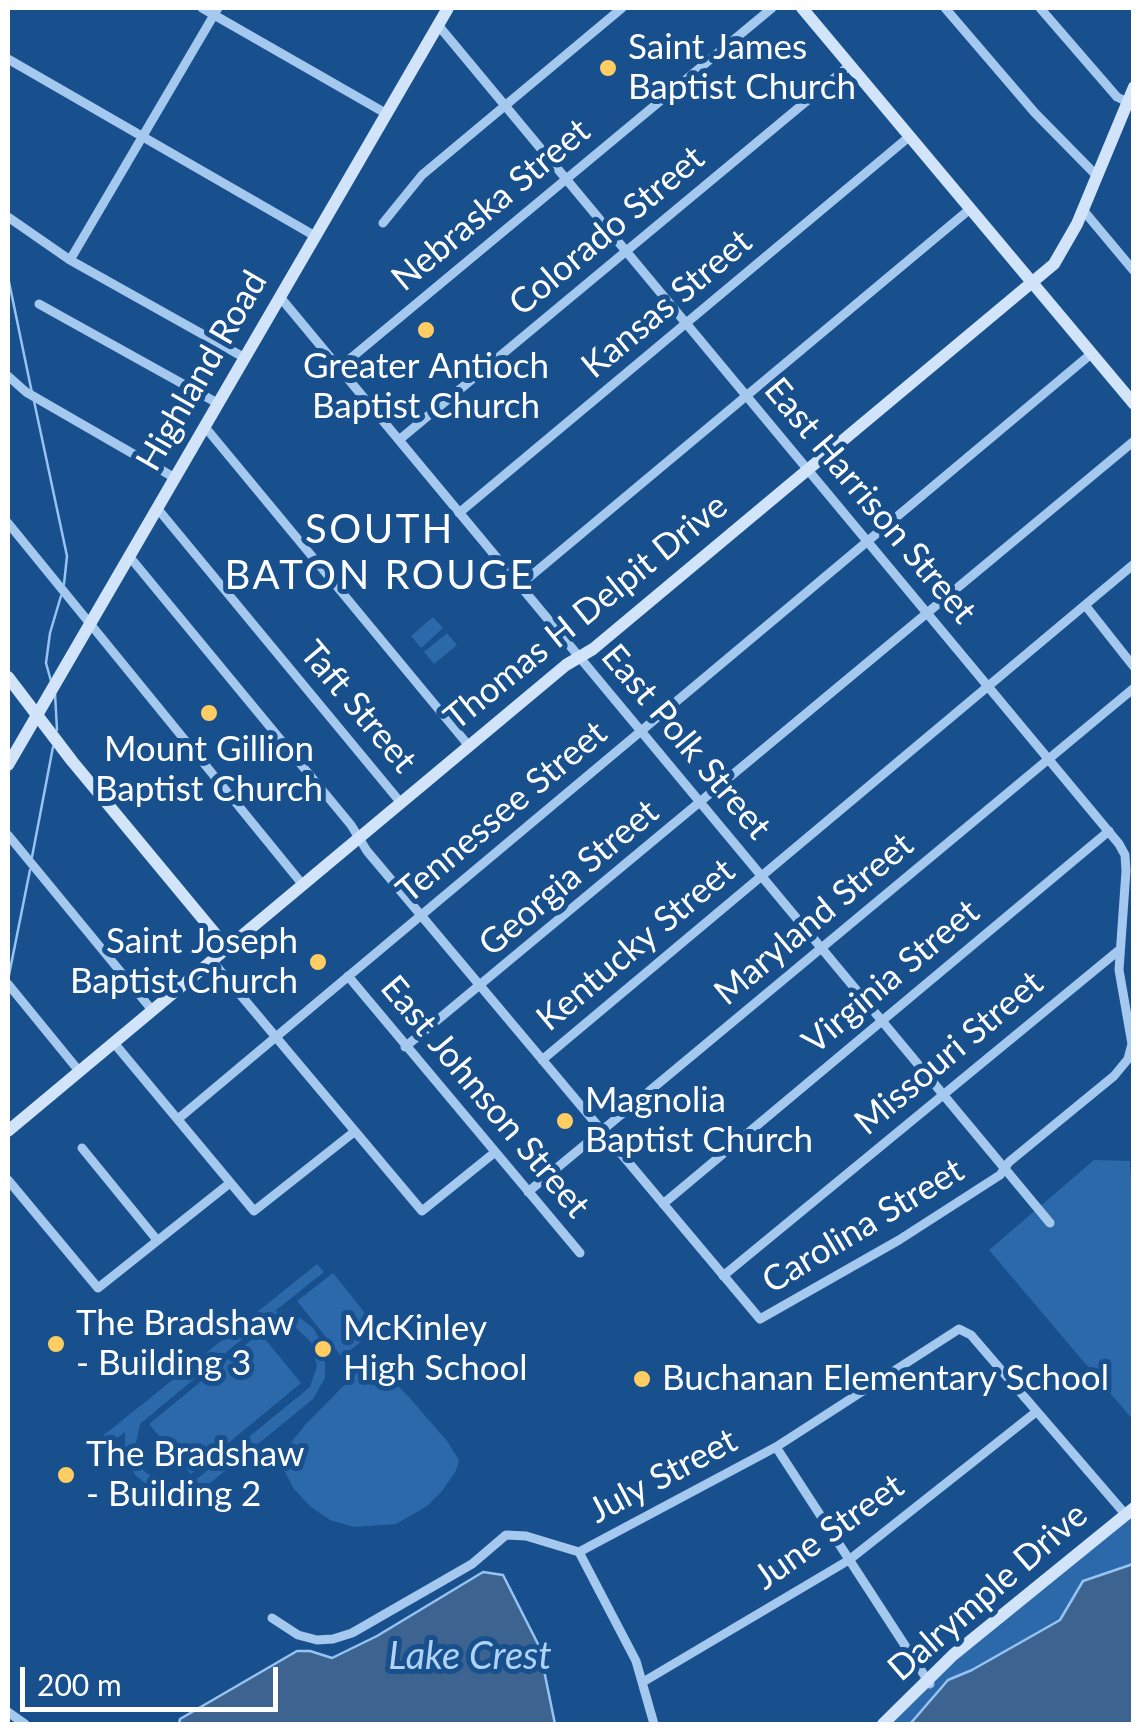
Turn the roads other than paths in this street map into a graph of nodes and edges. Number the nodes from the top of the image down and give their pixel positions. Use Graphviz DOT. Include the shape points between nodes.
graph roads {
  1 [pos="202,8"];
  2 [pos="448,8"];
  3 [pos="622,8"];
  4 [pos="772,8"];
  5 [pos="802,8"];
  6 [pos="945,8"];
  7 [pos="1040,8"];
  8 [pos="216,11"];
  9 [pos="438,25"];
  10 [pos="8,58"];
  11 [pos="850,65"];
  12 [pos="1134,88"];
  13 [pos="1130,103"];
  14 [pos="504,105"];
  15 [pos="387,114"];
  16 [pos="910,136"];
  17 [pos="142,138"];
  18 [pos="1097,176"];
  19 [pos="565,179"];
  20 [pos="970,209"];
  21 [pos="1083,210"];
  22 [pos="8,216"];
  23 [pos="383,223"];
  24 [pos="315,236"];
  25 [pos="625,252"];
  26 [pos="70,260"];
  27 [pos="1134,271"];
  28 [pos="1031,282"];
  29 [pos="280,296"];
  30 [pos="39,304"];
  31 [pos="686,324"];
  32 [pos="1091,354"];
  33 [pos="245,358"];
  34 [pos="339,368"];
  35 [pos="8,376"];
  36 [pos="747,397"];
  37 [pos="218,404"];
  38 [pos="1134,404"];
  39 [pos="205,427"];
  40 [pos="399,440"];
  41 [pos="1134,441"];
  42 [pos="808,469"];
  43 [pos="175,478"];
  44 [pos="157,508"];
  45 [pos="459,512"];
  46 [pos="8,523"];
  47 [pos="866,541"];
  48 [pos="129,556"];
  49 [pos="1134,564"];
  50 [pos="520,585"];
  51 [pos="1085,605"];
  52 [pos="926,615"];
  53 [pos="90,624"];
  54 [pos="580,657"];
  55 [pos="1134,666"];
  56 [pos="8,677"];
  57 [pos="988,686"];
  58 [pos="1134,688"];
  59 [pos="40,710"];
  60 [pos="641,731"];
  61 [pos="469,746"];
  62 [pos="1050,759"];
  63 [pos="8,766"];
  64 [pos="401,802"];
  65 [pos="702,804"];
  66 [pos="1109,831"];
  67 [pos="8,834"];
  68 [pos="359,838"];
  69 [pos="762,876"];
  70 [pos="303,885"];
  71 [pos="420,915"];
  72 [pos="227,948"];
  73 [pos="822,949"];
  74 [pos="1118,951"];
  75 [pos="212,960"];
  76 [pos="348,976"];
  77 [pos="8,984"];
  78 [pos="481,987"];
  79 [pos="152,1010"];
  80 [pos="882,1020"];
  81 [pos="275,1036"];
  82 [pos="114,1043"];
  83 [pos="405,1047"];
  84 [pos="1128,1059"];
  85 [pos="542,1060"];
  86 [pos="79,1071"];
  87 [pos="943,1092"];
  88 [pos="178,1119"];
  89 [pos="8,1131"];
  90 [pos="602,1131"];
  91 [pos="354,1132"];
  92 [pos="82,1148"];
  93 [pos="494,1153"];
  94 [pos="1006,1168"];
  95 [pos="8,1180"];
  96 [pos="230,1183"];
  97 [pos="528,1192"];
  98 [pos="663,1204"];
  99 [pos="1050,1223"];
  100 [pos="158,1240"];
  101 [pos="580,1253"];
  102 [pos="723,1276"];
  103 [pos="1036,1412"];
  104 [pos="776,1446"];
  105 [pos="1130,1511"];
  106 [pos="579,1552"];
  107 [pos="850,1560"];
  108 [pos="272,1618"];
  109 [pos="644,1682"];
  110 [pos="928,1682"];
  111 [pos="8,1712"];
  112 [pos="21,1723"];
  113 [pos="654,1724"];
  114 [pos="884,1724"];
  1 -- 8 [label="street"];
  2 -- 9 [label="street, Highland Road"];
  3 -- 14 [label="street"];
  4 -- 19 [label="street, Nebraska Street"];
  5 -- 11 [label="street"];
  6 -- 18 [label="street"];
  7 -- 13 [label="street" via="1118,98"];
  8 -- 15 [label="street"];
  8 -- 17 [label="street"];
  9 -- 14 [label="street, East Harrison Street"];
  9 -- 15 [label="street, Highland Road"];
  10 -- 17 [label="street"];
  11 -- 16 [label="street"];
  11 -- 25 [label="street, Colorado Street"];
  12 -- 13 [label="street, Thomas H Delpit Drive"];
  13 -- 18 [label="street, Thomas H Delpit Drive"];
  14 -- 19 [label="street, East Harrison Street"];
  14 -- 23 [label="street" via="422,175"];
  15 -- 24 [label="street, Highland Road"];
  16 -- 20 [label="street"];
  16 -- 31 [label="street, Kansas Street"];
  17 -- 24 [label="street"];
  17 -- 26 [label="street"];
  18 -- 21 [label="street, Thomas H Delpit Drive"];
  19 -- 25 [label="street, East Harrison Street"];
  19 -- 34 [label="street, Nebraska Street"];
  20 -- 28 [label="street"];
  20 -- 36 [label="street"];
  21 -- 27 [label="street"];
  21 -- 28 [label="street, Thomas H Delpit Drive" via="1060,256"];
  22 -- 26 [label="street"];
  24 -- 29 [label="street, Highland Road"];
  25 -- 31 [label="street, East Harrison Street"];
  25 -- 40 [label="street, Colorado Street"];
  26 -- 33 [label="street"];
  28 -- 32 [label="street"];
  28 -- 42 [label="street, Thomas H Delpit Drive"];
  29 -- 33 [label="street, Highland Road"];
  29 -- 34 [label="street, East Polk Street"];
  30 -- 37 [label="street"];
  31 -- 36 [label="street, East Harrison Street"];
  31 -- 45 [label="street, Kansas Street"];
  32 -- 38 [label="street"];
  32 -- 47 [label="street, Tennessee Street"];
  33 -- 37 [label="street, Highland Road"];
  34 -- 40 [label="street, East Polk Street"];
  35 -- 43 [label="street"];
  36 -- 42 [label="street, East Harrison Street"];
  36 -- 50 [label="street"];
  37 -- 39 [label="street, Highland Road"];
  39 -- 43 [label="street, Highland Road"];
  39 -- 61 [label="street"];
  40 -- 45 [label="street, East Polk Street"];
  41 -- 52 [label="street, Georgia Street"];
  42 -- 47 [label="street, East Harrison Street"];
  42 -- 54 [label="street, Thomas H Delpit Drive"];
  43 -- 44 [label="street, Highland Road"];
  44 -- 48 [label="street, Highland Road"];
  44 -- 64 [label="street, Taft Street"];
  45 -- 50 [label="street, East Polk Street"];
  46 -- 53 [label="street"];
  47 -- 52 [label="street, East Harrison Street"];
  47 -- 60 [label="street, Tennessee Street"];
  48 -- 53 [label="street, Highland Road"];
  48 -- 68 [label="street"];
  49 -- 51 [label="street, Kentucky Street"];
  50 -- 54 [label="street, East Polk Street"];
  51 -- 55 [label="street"];
  51 -- 57 [label="street, Kentucky Street"];
  52 -- 57 [label="street, East Harrison Street"];
  52 -- 65 [label="street, Georgia Street"];
  53 -- 59 [label="street, Highland Road"];
  53 -- 70 [label="street"];
  54 -- 60 [label="street, East Polk Street"];
  54 -- 61 [label="street, Thomas H Delpit Drive"];
  56 -- 59 [label="street"];
  57 -- 62 [label="street, East Harrison Street"];
  57 -- 69 [label="street, Kentucky Street"];
  58 -- 62 [label="street, Maryland Street"];
  59 -- 63 [label="street, Highland Road"];
  59 -- 72 [label="street" via="46,729"];
  60 -- 65 [label="street, East Polk Street"];
  60 -- 71 [label="street, Tennessee Street"];
  61 -- 64 [label="street, Thomas H Delpit Drive"];
  62 -- 66 [label="street, East Harrison Street"];
  62 -- 73 [label="street, Maryland Street"];
  64 -- 68 [label="street, Thomas H Delpit Drive"];
  65 -- 69 [label="street, East Polk Street"];
  65 -- 78 [label="street, Georgia Street"];
  66 -- 74 [label="street, East Harrison Street" via="1125,859"];
  66 -- 80 [label="street, Virginia Street"];
  67 -- 79 [label="street"];
  68 -- 70 [label="street, Thomas H Delpit Drive"];
  68 -- 71 [label="street"];
  69 -- 73 [label="street, East Polk Street"];
  69 -- 85 [label="street, Kentucky Street"];
  70 -- 72 [label="street, Thomas H Delpit Drive"];
  71 -- 76 [label="street, Tennessee Street"];
  71 -- 78 [label="street"];
  72 -- 75 [label="street, Thomas H Delpit Drive"];
  73 -- 80 [label="street, East Polk Street"];
  73 -- 90 [label="street, Maryland Street"];
  74 -- 84 [label="street, East Harrison Street" via="1132,1044"];
  74 -- 87 [label="street, Missouri Street"];
  75 -- 79 [label="street, Thomas H Delpit Drive"];
  75 -- 81 [label="street"];
  76 -- 81 [label="street, Tennessee Street"];
  76 -- 83 [label="street, East Johnson Street"];
  77 -- 86 [label="street"];
  78 -- 83 [label="street, Georgia Street"];
  78 -- 85 [label="street"];
  79 -- 82 [label="street, Thomas H Delpit Drive"];
  80 -- 87 [label="street, East Polk Street"];
  80 -- 98 [label="street, Virginia Street"];
  81 -- 88 [label="street, Tennessee Street"];
  81 -- 91 [label="street"];
  82 -- 86 [label="street, Thomas H Delpit Drive"];
  82 -- 88 [label="street"];
  83 -- 93 [label="street, East Johnson Street"];
  84 -- 94 [label="street, Carolina Street"];
  85 -- 90 [label="street"];
  86 -- 89 [label="street, Thomas H Delpit Drive"];
  87 -- 94 [label="street, East Polk Street"];
  87 -- 102 [label="street, Missouri Street"];
  88 -- 96 [label="street"];
  90 -- 97 [label="street, Maryland Street"];
  90 -- 98 [label="street"];
  91 -- 93 [label="street" via="422,1211"];
  91 -- 96 [label="street" via="254,1211"];
  92 -- 100 [label="street"];
  93 -- 97 [label="street, East Johnson Street"];
  94 -- 99 [label="street, East Polk Street"];
  94 -- 102 [label="street, Carolina Street" via="760,1320"];
  95 -- 100 [label="street" via="98,1288"];
  96 -- 100 [label="street"];
  97 -- 101 [label="street, East Johnson Street"];
  98 -- 102 [label="street"];
  103 -- 104 [label="street, July Street" via="962,1329"];
  103 -- 105 [label="street"];
  103 -- 107 [label="street, June Street"];
  104 -- 106 [label="street, July Street"];
  104 -- 107 [label="street"];
  105 -- 110 [label="street, Dalrymple Drive"];
  106 -- 108 [label="street, July Street" via="506,1536 472,1564 333,1640 298,1634"];
  106 -- 109 [label="street"];
  107 -- 109 [label="street, June Street"];
  107 -- 110 [label="street"];
  109 -- 113 [label="street"];
  110 -- 114 [label="street, Dalrymple Drive"];
  111 -- 112 [label="street"];
}
